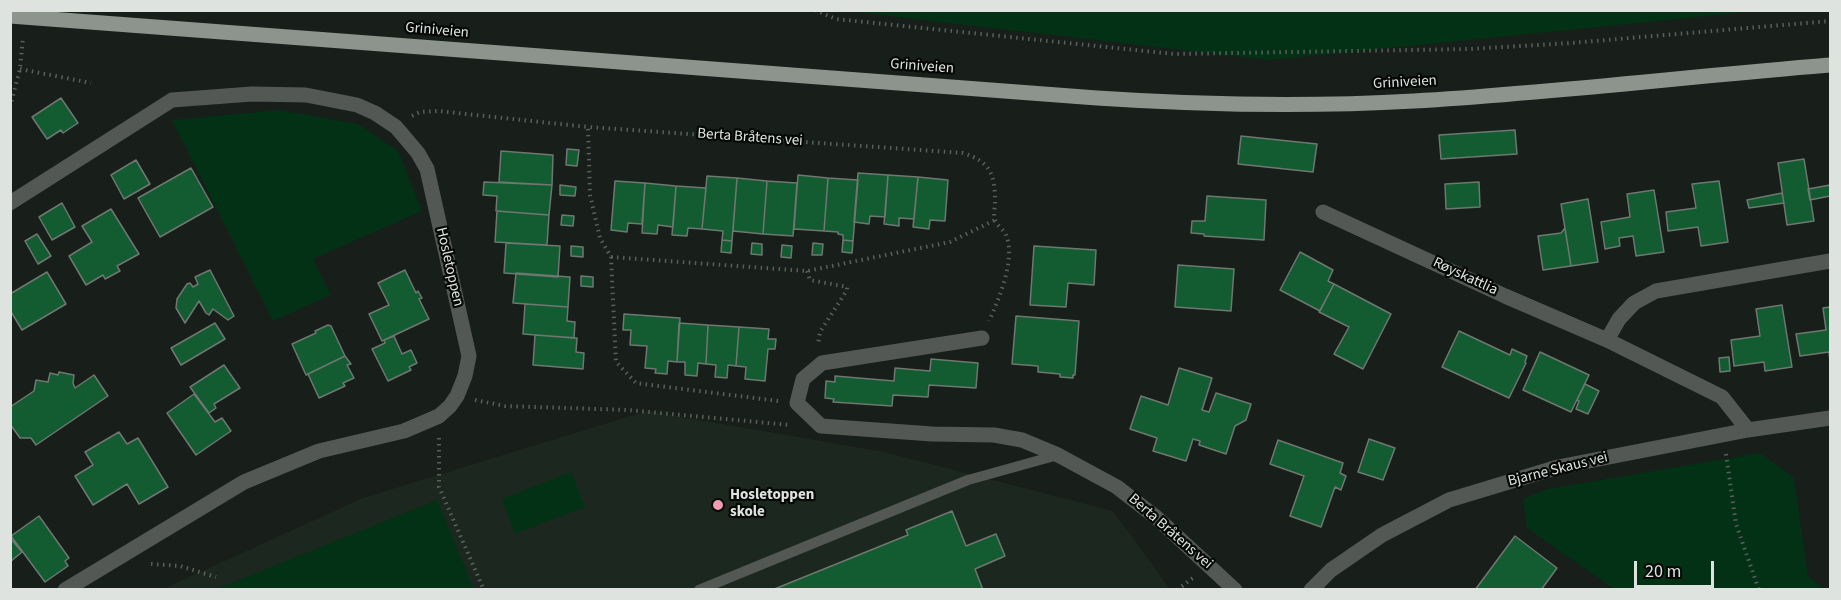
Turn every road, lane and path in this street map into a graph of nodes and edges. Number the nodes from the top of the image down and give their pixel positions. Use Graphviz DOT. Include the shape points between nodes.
graph roads {
  1 [pos="815,10"];
  2 [pos="10,16"];
  3 [pos="1830,21"];
  4 [pos="23,35"];
  5 [pos="1830,65"];
  6 [pos="20,69"];
  7 [pos="91,83"];
  8 [pos="10,107"];
  9 [pos="396,127"];
  10 [pos="588,127"];
  11 [pos="10,203"];
  12 [pos="1323,212"];
  13 [pos="995,220"];
  14 [pos="610,257"];
  15 [pos="1830,261"];
  16 [pos="807,271"];
  17 [pos="982,338"];
  18 [pos="1607,340"];
  19 [pos="822,363"];
  20 [pos="457,396"];
  21 [pos="797,403"];
  22 [pos="440,416"];
  23 [pos="1830,418"];
  24 [pos="822,426"];
  25 [pos="1748,430"];
  26 [pos="1723,435"];
  27 [pos="1058,455"];
  28 [pos="140,564"];
  29 [pos="216,577"];
  30 [pos="65,590"];
  31 [pos="484,590"];
  32 [pos="699,590"];
  33 [pos="1235,590"];
  34 [pos="1311,590"];
  35 [pos="1759,590"];
  1 -- 3 [label="path" via="836,19 1174,54 1470,49"];
  2 -- 5 [label="main road, Griniveien" via="1097,98 1224,104 1414,101"];
  4 -- 6 [label="path"];
  6 -- 7 [label="path"];
  6 -- 8 [label="path"];
  9 -- 10 [label="path, Berta Bråtens vei" via="420,112 438,111"];
  9 -- 11 [label="street, Hosletoppen" via="357,105 306,95 252,94 172,100"];
  9 -- 20 [label="street, Hosletoppen" via="427,169 469,356"];
  10 -- 13 [label="path, Berta Bråtens vei" via="963,153 978,158 992,174"];
  10 -- 14 [label="path" via="590,195 600,238"];
  12 -- 18 [label="street, Røyskattlia"];
  13 -- 16 [label="path" via="950,242"];
  13 -- 17 [label="path, Berta Bråtens vei" via="1009,247 1001,294"];
  14 -- 16 [label="path"];
  14 -- 21 [label="path" via="616,362 636,383"];
  15 -- 18 [label="street" via="1656,291 1634,303"];
  16 -- 19 [label="path" via="810,280 847,287 820,332"];
  17 -- 19 [label="street"];
  18 -- 25 [label="street, Røyskattlia" via="1722,396"];
  19 -- 21 [label="street" via="802,379"];
  20 -- 22 [label="street, Hosletoppen"];
  20 -- 24 [label="path" via="505,406 628,410"];
  21 -- 24 [label="street"];
  22 -- 30 [label="street, Hosletoppen" via="404,431 319,451 244,482"];
  22 -- 31 [label="path" via="439,487"];
  23 -- 25 [label="street, Bjarne Skaus vei"];
  24 -- 27 [label="street, Berta Bråtens vei" via="994,435 1022,440"];
  25 -- 26 [label="street, Bjarne Skaus vei"];
  26 -- 34 [label="street, Bjarne Skaus vei" via="1558,467 1449,500 1382,535 1331,570"];
  26 -- 35 [label="path" via="1736,524"];
  27 -- 32 [label="lane" via="968,480"];
  27 -- 33 [label="street, Berta Bråtens vei" via="1125,493"];
  28 -- 29 [label="path" via="180,566"];
}
